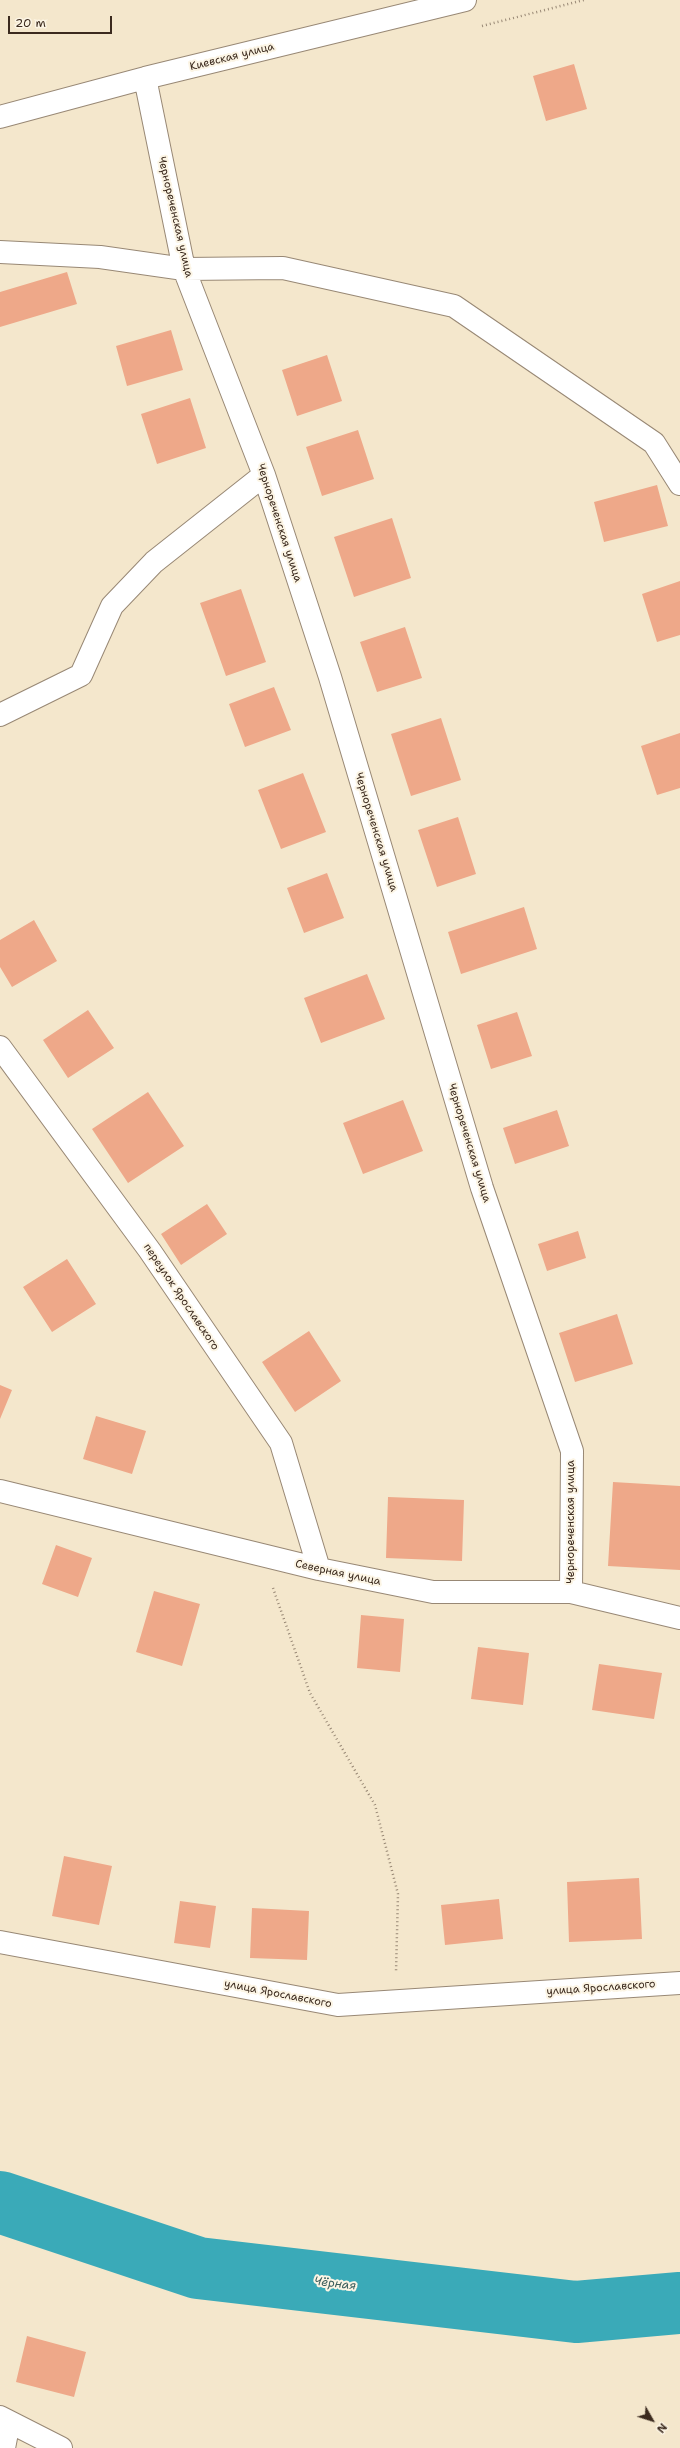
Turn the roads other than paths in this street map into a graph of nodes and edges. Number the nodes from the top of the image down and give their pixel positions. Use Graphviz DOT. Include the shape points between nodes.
graph roads {
  1 [pos="465,0"];
  2 [pos="145,78"];
  3 [pos="0,117"];
  4 [pos="0,252"];
  5 [pos="184,269"];
  6 [pos="264,475"];
  7 [pos="680,484"];
  8 [pos="0,715"];
  9 [pos="0,1047"];
  10 [pos="0,1491"];
  11 [pos="318,1570"];
  12 [pos="571,1592"];
  13 [pos="680,1618"];
  14 [pos="0,1942"];
  15 [pos="680,1983"];
  16 [pos="5,2419"];
  17 [pos="4,2448"];
  18 [pos="61,2448"];
  1 -- 2 [label="street, Киевская улица"];
  2 -- 3 [label="street, Киевская улица"];
  2 -- 5 [label="street, Чернореченская улица"];
  4 -- 5 [label="street" via="100,257"];
  5 -- 6 [label="street, Чернореченская улица"];
  5 -- 7 [label="street" via="282,268 454,306 654,443"];
  6 -- 8 [label="street" via="154,562 112,606 81,676"];
  6 -- 12 [label="street, Чернореченская улица" via="330,677 482,1188 572,1451"];
  9 -- 11 [label="street, переулок Ярославского" via="150,1251 281,1444"];
  10 -- 11 [label="street, Северная улица"];
  11 -- 12 [label="street, Северная улица" via="433,1592"];
  12 -- 13 [label="street, Северная улица"];
  14 -- 15 [label="street, улица Ярославского" via="338,2005"];
  16 -- 17 [label="street"];
  16 -- 18 [label="street"];
}
